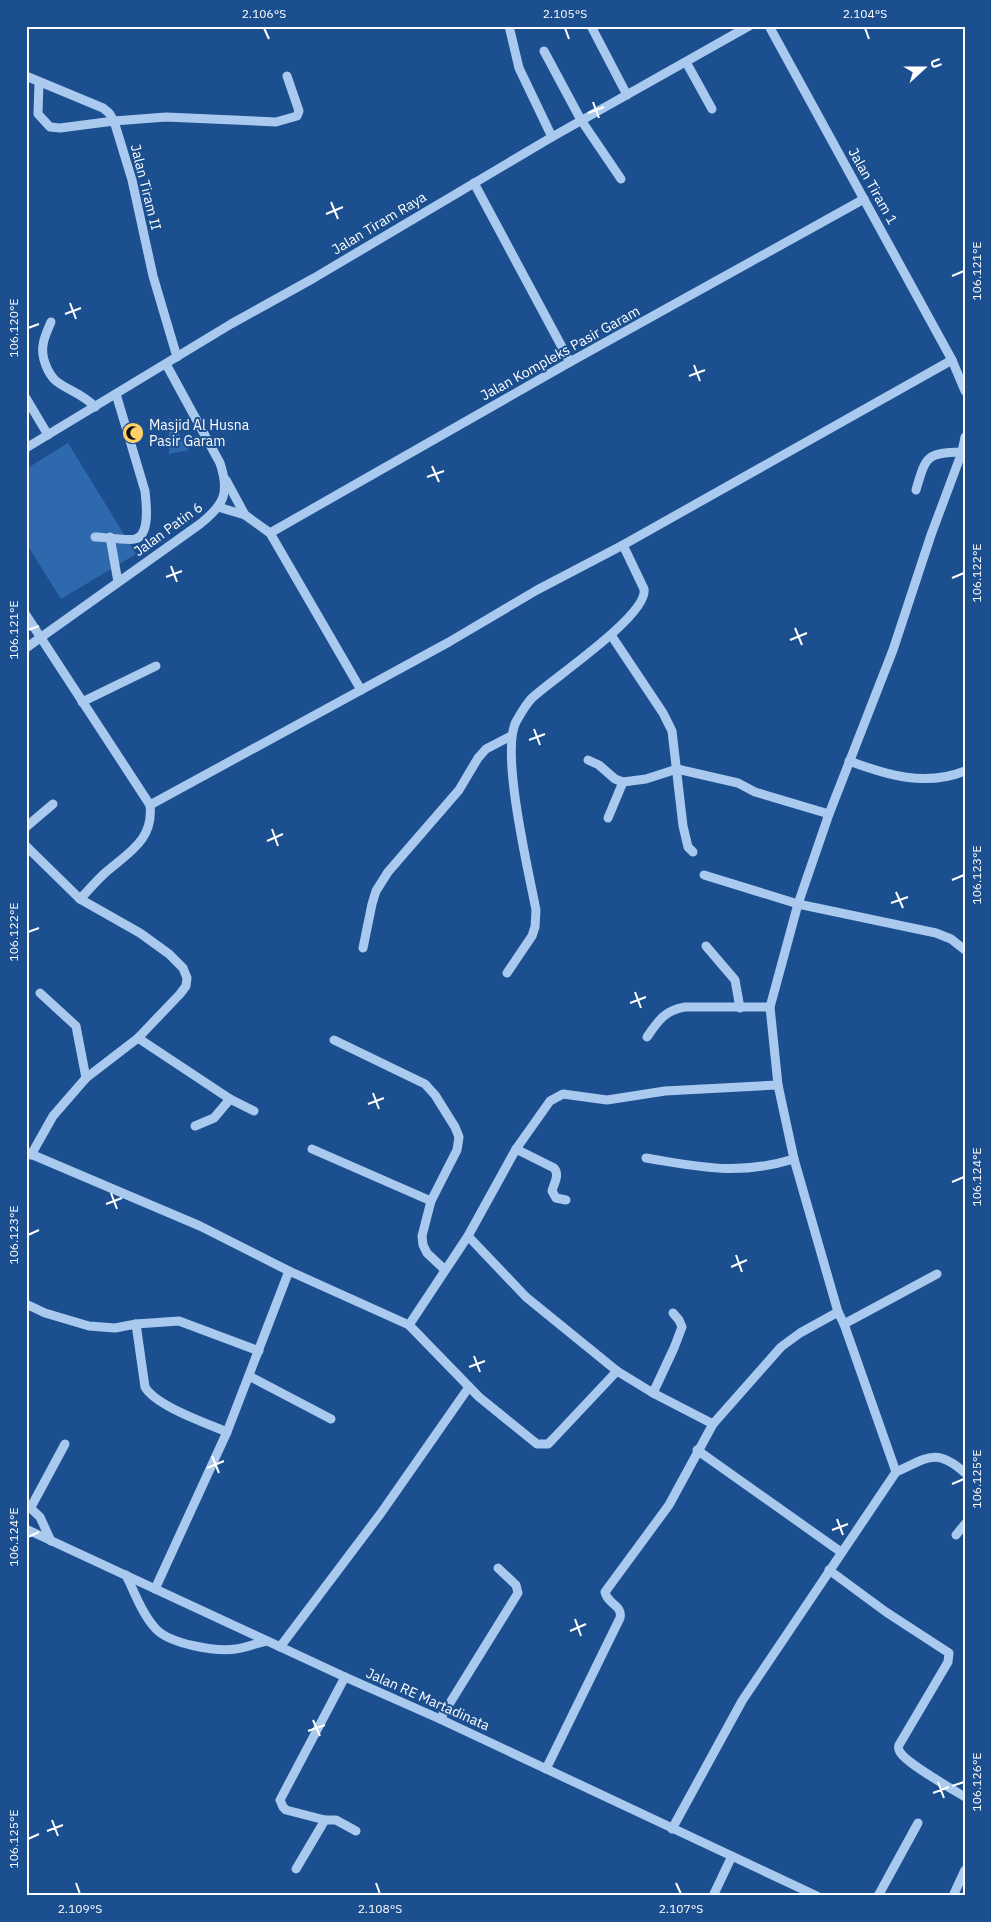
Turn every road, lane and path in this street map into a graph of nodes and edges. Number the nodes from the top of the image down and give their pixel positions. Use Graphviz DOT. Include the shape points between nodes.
graph roads {
  1 [pos="509,26"];
  2 [pos="591,26"];
  3 [pos="749,26"];
  4 [pos="769,26"];
  5 [pos="544,51"];
  6 [pos="686,62"];
  7 [pos="26,76"];
  8 [pos="287,76"];
  9 [pos="38,82"];
  10 [pos="627,95"];
  11 [pos="712,109"];
  12 [pos="581,120"];
  13 [pos="114,121"];
  14 [pos="552,137"];
  15 [pos="621,179"];
  16 [pos="474,183"];
  17 [pos="864,199"];
  18 [pos="51,322"];
  19 [pos="177,356"];
  20 [pos="952,360"];
  21 [pos="570,362"];
  22 [pos="166,364"];
  23 [pos="965,391"];
  24 [pos="116,394"];
  25 [pos="26,398"];
  26 [pos="95,407"];
  27 [pos="48,435"];
  28 [pos="965,437"];
  29 [pos="26,448"];
  30 [pos="962,459"];
  31 [pos="225,479"];
  32 [pos="916,490"];
  33 [pos="218,507"];
  34 [pos="245,515"];
  35 [pos="270,533"];
  36 [pos="95,536"];
  37 [pos="110,537"];
  38 [pos="624,545"];
  39 [pos="118,582"];
  40 [pos="26,615"];
  41 [pos="612,635"];
  42 [pos="41,637"];
  43 [pos="26,648"];
  44 [pos="156,666"];
  45 [pos="361,690"];
  46 [pos="82,702"];
  47 [pos="511,736"];
  48 [pos="588,760"];
  49 [pos="849,761"];
  50 [pos="677,769"];
  51 [pos="965,771"];
  52 [pos="623,782"];
  53 [pos="53,804"];
  54 [pos="150,805"];
  55 [pos="829,814"];
  56 [pos="608,818"];
  57 [pos="26,827"];
  58 [pos="26,846"];
  59 [pos="693,852"];
  60 [pos="704,875"];
  61 [pos="80,899"];
  62 [pos="798,904"];
  63 [pos="706,946"];
  64 [pos="363,948"];
  65 [pos="965,950"];
  66 [pos="507,973"];
  67 [pos="40,993"];
  68 [pos="770,1007"];
  69 [pos="740,1008"];
  70 [pos="648,1037"];
  71 [pos="138,1038"];
  72 [pos="334,1040"];
  73 [pos="86,1078"];
  74 [pos="778,1086"];
  75 [pos="230,1099"];
  76 [pos="254,1111"];
  77 [pos="195,1126"];
  78 [pos="312,1149"];
  79 [pos="516,1149"];
  80 [pos="29,1153"];
  81 [pos="646,1158"];
  82 [pos="794,1159"];
  83 [pos="566,1200"];
  84 [pos="431,1201"];
  85 [pos="468,1236"];
  86 [pos="444,1269"];
  87 [pos="289,1270"];
  88 [pos="937,1274"];
  89 [pos="26,1304"];
  90 [pos="838,1312"];
  91 [pos="673,1313"];
  92 [pos="136,1324"];
  93 [pos="844,1324"];
  94 [pos="409,1325"];
  95 [pos="259,1351"];
  96 [pos="617,1371"];
  97 [pos="249,1376"];
  98 [pos="469,1387"];
  99 [pos="653,1393"];
  100 [pos="331,1419"];
  101 [pos="713,1424"];
  102 [pos="227,1432"];
  103 [pos="65,1444"];
  104 [pos="697,1450"];
  105 [pos="896,1472"];
  106 [pos="965,1473"];
  107 [pos="29,1505"];
  108 [pos="965,1524"];
  109 [pos="26,1529"];
  110 [pos="956,1535"];
  111 [pos="51,1541"];
  112 [pos="841,1552"];
  113 [pos="498,1568"];
  114 [pos="829,1570"];
  115 [pos="126,1575"];
  116 [pos="155,1588"];
  117 [pos="266,1641"];
  118 [pos="280,1646"];
  119 [pos="345,1677"];
  120 [pos="440,1719"];
  121 [pos="546,1769"];
  122 [pos="965,1797"];
  123 [pos="325,1820"];
  124 [pos="918,1823"];
  125 [pos="672,1829"];
  126 [pos="356,1831"];
  127 [pos="732,1856"];
  128 [pos="296,1869"];
  129 [pos="965,1870"];
  130 [pos="814,1895"];
  131 [pos="713,1896"];
  132 [pos="878,1896"];
  133 [pos="953,1896"];
  1 -- 14 [label="street" via="519,68"];
  2 -- 10 [label="street"];
  3 -- 6 [label="street, Jalan Tiram Raya"];
  4 -- 17 [label="street, Jalan Tiram 1"];
  5 -- 12 [label="street"];
  6 -- 10 [label="street, Jalan Tiram Raya"];
  6 -- 11 [label="street"];
  7 -- 9 [label="street"];
  8 -- 13 [label="street" via="299,111 290,120 166,117"];
  9 -- 13 [label="street" via="103,108"];
  9 -- 13 [label="street" via="38,114 50,127"];
  10 -- 12 [label="street, Jalan Tiram Raya"];
  12 -- 14 [label="street, Jalan Tiram Raya"];
  12 -- 15 [label="street"];
  13 -- 19 [label="street, Jalan Tiram II"];
  14 -- 16 [label="street, Jalan Tiram Raya"];
  16 -- 19 [label="street, Jalan Tiram Raya"];
  16 -- 21 [label="street"];
  17 -- 20 [label="street, Jalan Tiram 1"];
  17 -- 21 [label="street, Jalan Kompleks Pasir Garam"];
  18 -- 26 [label="street" via="43,346 50,374"];
  19 -- 22 [label="street, Jalan Tiram Raya"];
  20 -- 23 [label="street, Jalan Tiram 1"];
  20 -- 38 [label="street"];
  21 -- 35 [label="street, Jalan Kompleks Pasir Garam"];
  22 -- 24 [label="street, Jalan Tiram Raya"];
  22 -- 31 [label="street" via="220,463"];
  24 -- 26 [label="street, Jalan Tiram Raya"];
  24 -- 37 [label="street" via="144,491 145,528 135,539"];
  25 -- 27 [label="street"];
  26 -- 27 [label="street, Jalan Tiram Raya"];
  27 -- 29 [label="street, Jalan Tiram Raya"];
  28 -- 30 [label="street"];
  30 -- 32 [label="street" via="938,454 928,459"];
  30 -- 49 [label="street"];
  31 -- 33 [label="street, Jalan Patin 6"];
  31 -- 34 [label="street"];
  33 -- 34 [label="street"];
  33 -- 39 [label="street, Jalan Patin 6" via="200,524"];
  34 -- 35 [label="street"];
  35 -- 45 [label="street"];
  36 -- 37 [label="street"];
  37 -- 39 [label="street"];
  38 -- 41 [label="street" via="645,594 639,607"];
  38 -- 45 [label="street" via="536,590"];
  39 -- 42 [label="street, Jalan Patin 6"];
  40 -- 42 [label="street"];
  41 -- 47 [label="street" via="531,699 516,721"];
  41 -- 50 [label="street" via="672,731"];
  42 -- 43 [label="street, Jalan Patin 6"];
  42 -- 46 [label="street"];
  44 -- 46 [label="street"];
  45 -- 54 [label="street"];
  46 -- 54 [label="street"];
  47 -- 64 [label="street" via="486,749 459,790 388,872 376,891"];
  47 -- 66 [label="street" via="512,777 536,910 532,936"];
  48 -- 52 [label="street"];
  49 -- 51 [label="street" via="888,775 925,779"];
  49 -- 55 [label="street"];
  50 -- 52 [label="street"];
  50 -- 55 [label="street" via="738,783 754,792"];
  50 -- 59 [label="street" via="683,826 688,847"];
  52 -- 56 [label="street"];
  53 -- 57 [label="street"];
  54 -- 61 [label="street" via="151,824 145,835"];
  55 -- 62 [label="street"];
  58 -- 61 [label="street"];
  60 -- 62 [label="street"];
  61 -- 71 [label="street" via="140,933 183,968 186,986"];
  62 -- 65 [label="street" via="936,933 952,939"];
  62 -- 68 [label="street"];
  63 -- 69 [label="street" via="735,980"];
  67 -- 73 [label="street" via="76,1026"];
  68 -- 69 [label="street"];
  68 -- 74 [label="street"];
  69 -- 70 [label="street" via="674,1008 660,1018"];
  71 -- 73 [label="street"];
  71 -- 75 [label="street"];
  72 -- 84 [label="street" via="425,1084 455,1127 459,1137 458,1150"];
  73 -- 80 [label="street" via="53,1116"];
  74 -- 79 [label="street" via="665,1091 607,1100 563,1094 550,1101"];
  74 -- 82 [label="street"];
  75 -- 76 [label="street"];
  75 -- 77 [label="street" via="214,1118"];
  78 -- 84 [label="street"];
  79 -- 83 [label="street" via="554,1168 557,1176 552,1191 556,1198"];
  79 -- 85 [label="street"];
  80 -- 87 [label="street" via="200,1226"];
  81 -- 82 [label="street" via="717,1170 747,1169"];
  82 -- 90 [label="street"];
  84 -- 86 [label="street" via="422,1236 423,1245"];
  85 -- 86 [label="street"];
  85 -- 96 [label="street" via="526,1297"];
  86 -- 94 [label="street"];
  87 -- 94 [label="street"];
  87 -- 95 [label="street"];
  88 -- 93 [label="street"];
  89 -- 92 [label="street" via="89,1326 115,1328"];
  90 -- 93 [label="street"];
  90 -- 101 [label="street" via="781,1347"];
  91 -- 99 [label="street" via="682,1326"];
  92 -- 95 [label="street" via="179,1321"];
  92 -- 102 [label="street" via="145,1387 152,1396"];
  93 -- 105 [label="street"];
  94 -- 98 [label="street"];
  95 -- 97 [label="street"];
  96 -- 98 [label="street" via="543,1446"];
  96 -- 99 [label="street"];
  97 -- 100 [label="street"];
  97 -- 102 [label="street"];
  98 -- 118 [label="street" via="381,1513"];
  99 -- 101 [label="street"];
  101 -- 104 [label="street"];
  102 -- 116 [label="street"];
  103 -- 107 [label="street"];
  104 -- 112 [label="street"];
  104 -- 121 [label="street" via="669,1505 605,1592 608,1600 619,1609 620,1618"];
  105 -- 106 [label="street" via="935,1456 950,1461"];
  105 -- 112 [label="street"];
  107 -- 111 [label="street" via="40,1517"];
  108 -- 110 [label="street"];
  109 -- 111 [label="street, Jalan RE Martadinata"];
  111 -- 115 [label="street, Jalan RE Martadinata"];
  112 -- 114 [label="street"];
  113 -- 120 [label="street" via="516,1585 518,1593"];
  114 -- 122 [label="street" via="949,1653 948,1662 898,1750 916,1766"];
  114 -- 125 [label="street" via="742,1701"];
  115 -- 116 [label="street, Jalan RE Martadinata"];
  115 -- 117 [label="street" via="156,1630 168,1638 208,1649 236,1649"];
  116 -- 117 [label="street, Jalan RE Martadinata"];
  117 -- 118 [label="street, Jalan RE Martadinata"];
  118 -- 119 [label="street, Jalan RE Martadinata"];
  119 -- 120 [label="street, Jalan RE Martadinata"];
  119 -- 123 [label="street" via="281,1797 286,1810"];
  120 -- 121 [label="street, Jalan RE Martadinata"];
  121 -- 125 [label="street, Jalan RE Martadinata"];
  123 -- 126 [label="street" via="336,1820"];
  123 -- 128 [label="street"];
  124 -- 132 [label="street"];
  125 -- 127 [label="street, Jalan RE Martadinata"];
  127 -- 130 [label="street, Jalan RE Martadinata"];
  127 -- 131 [label="street"];
  129 -- 133 [label="street"];
}
